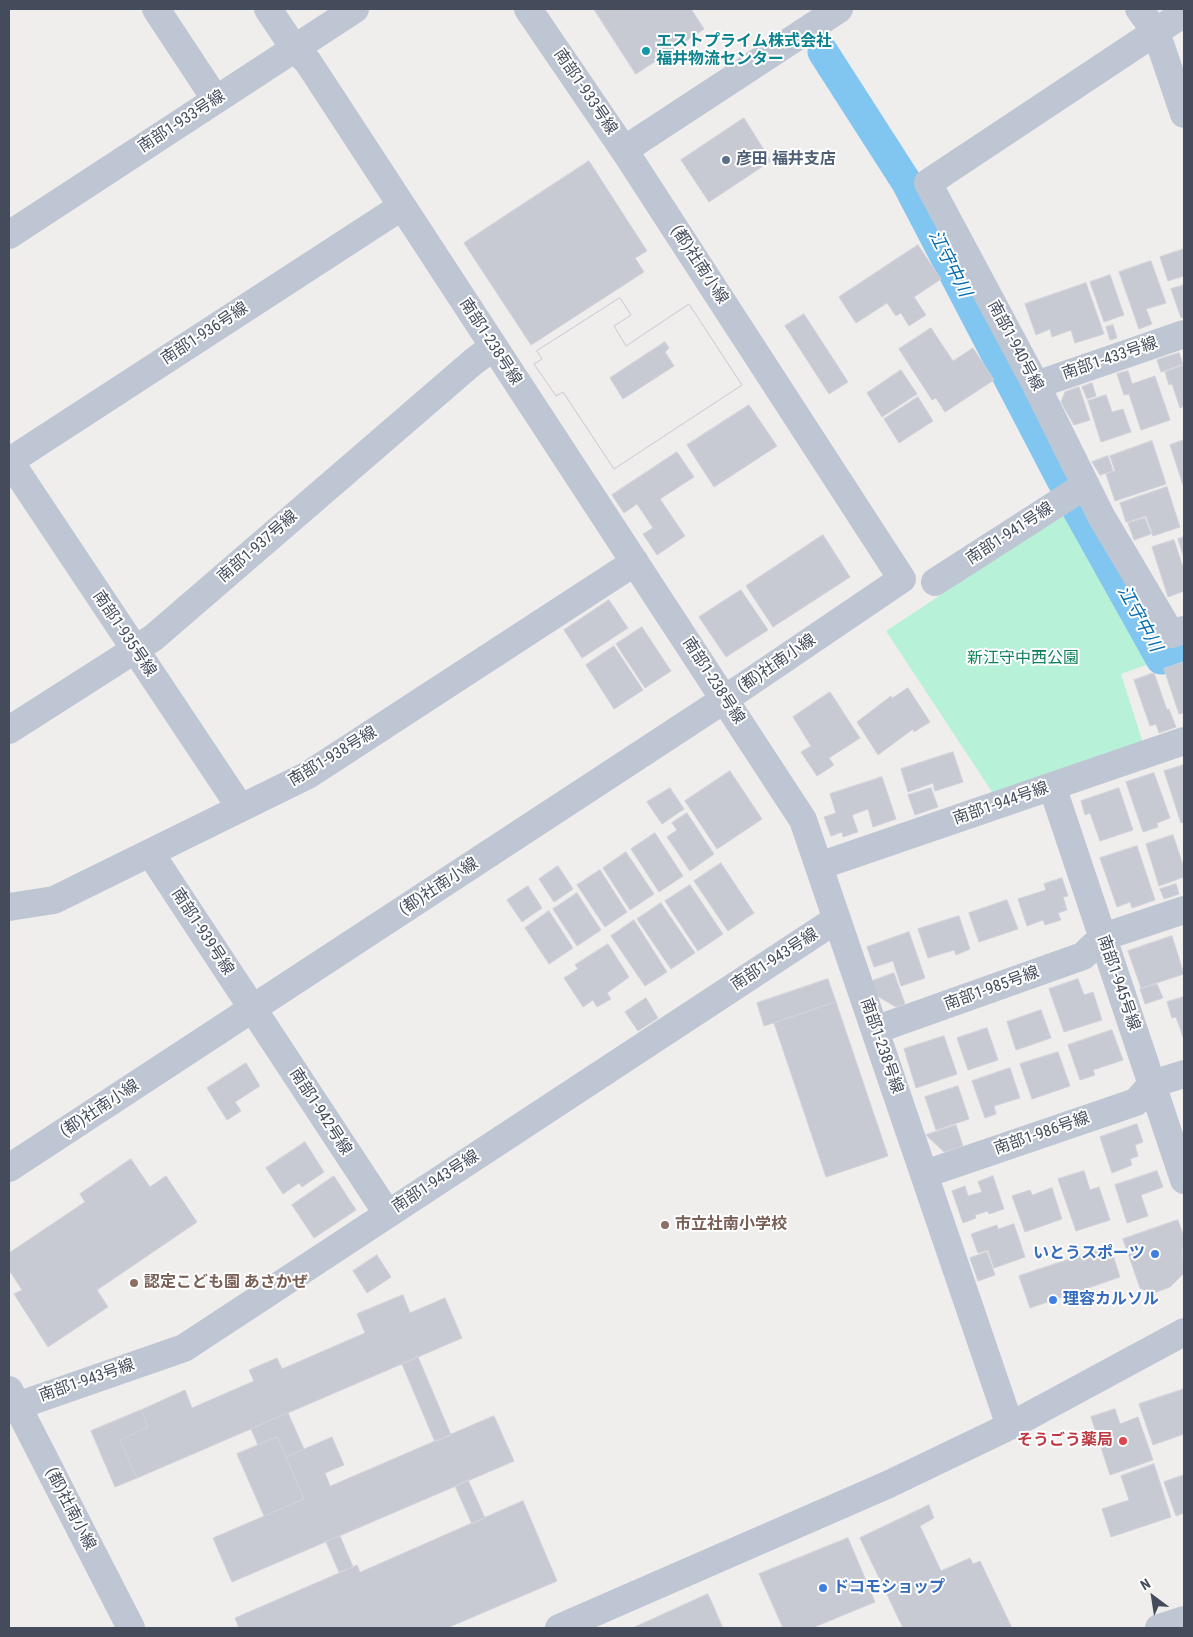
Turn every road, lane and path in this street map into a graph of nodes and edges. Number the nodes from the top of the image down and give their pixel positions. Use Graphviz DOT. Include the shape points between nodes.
graph roads {
  1 [pos="156,9"];
  2 [pos="268,9"];
  3 [pos="355,9"];
  4 [pos="528,9"];
  5 [pos="839,9"];
  6 [pos="1139,9"];
  7 [pos="1184,13"];
  8 [pos="1156,32"];
  9 [pos="294,48"];
  10 [pos="216,100"];
  11 [pos="1184,114"];
  12 [pos="624,150"];
  13 [pos="401,207"];
  14 [pos="9,235"];
  15 [pos="1184,334"];
  16 [pos="493,347"];
  17 [pos="1036,384"];
  18 [pos="9,461"];
  19 [pos="1086,485"];
  20 [pos="635,562"];
  21 [pos="935,582"];
  22 [pos="1184,630"];
  23 [pos="135,651"];
  24 [pos="725,699"];
  25 [pos="9,730"];
  26 [pos="1184,741"];
  27 [pos="1052,786"];
  28 [pos="240,808"];
  29 [pos="151,854"];
  30 [pos="819,866"];
  31 [pos="9,907"];
  32 [pos="1184,910"];
  33 [pos="837,919"];
  34 [pos="1103,937"];
  35 [pos="253,1010"];
  36 [pos="875,1030"];
  37 [pos="1184,1074"];
  38 [pos="1152,1084"];
  39 [pos="9,1168"];
  40 [pos="924,1174"];
  41 [pos="1184,1180"];
  42 [pos="387,1214"];
  43 [pos="1184,1332"];
  44 [pos="13,1398"];
  45 [pos="1010,1426"];
  46 [pos="1184,1620"];
  47 [pos="132,1628"];
  48 [pos="560,1628"];
  49 [pos="1159,1628"];
  1 -- 10 [label="street"];
  2 -- 9 [label="street, 南部1-238号線"];
  3 -- 9 [label="street, 南部1-933号線"];
  4 -- 12 [label="street, 南部1-933号線"];
  5 -- 12 [label="street"];
  6 -- 8 [label="street"];
  7 -- 8 [label="street, 南部1-940号線"];
  8 -- 11 [label="street"];
  8 -- 17 [label="street, 南部1-940号線" via="928,183"];
  9 -- 10 [label="street, 南部1-933号線"];
  9 -- 13 [label="street, 南部1-238号線" via="308,62"];
  10 -- 14 [label="street, 南部1-933号線"];
  12 -- 24 [label="street, (都)社南小線" via="902,579"];
  13 -- 16 [label="street, 南部1-238号線"];
  13 -- 18 [label="street, 南部1-936号線"];
  15 -- 17 [label="street, 南部1-433号線"];
  16 -- 20 [label="street, 南部1-238号線"];
  16 -- 23 [label="street, 南部1-937号線"];
  17 -- 19 [label="street, 南部1-940号線"];
  18 -- 23 [label="street, 南部1-935号線"];
  19 -- 21 [label="street, 南部1-941号線"];
  19 -- 22 [label="street, 南部1-940号線" via="1171,634"];
  20 -- 24 [label="street, 南部1-238号線"];
  20 -- 28 [label="street, 南部1-938号線" via="308,775"];
  23 -- 25 [label="street, 南部1-937号線"];
  23 -- 28 [label="street, 南部1-935号線"];
  24 -- 30 [label="street, 南部1-238号線" via="802,820"];
  24 -- 35 [label="street, (都)社南小線"];
  26 -- 27 [label="street, 南部1-944号線"];
  27 -- 30 [label="street, 南部1-944号線"];
  27 -- 34 [label="street, 南部1-945号線"];
  28 -- 29 [label="street, 南部1-938号線"];
  29 -- 31 [label="street, 南部1-938号線" via="54,900"];
  29 -- 35 [label="street, 南部1-939号線"];
  30 -- 33 [label="street, 南部1-238号線"];
  32 -- 34 [label="street"];
  33 -- 36 [label="street, 南部1-238号線"];
  33 -- 42 [label="street, 南部1-943号線"];
  34 -- 36 [label="street, 南部1-985号線" via="1084,956"];
  34 -- 38 [label="street, 南部1-945号線"];
  35 -- 39 [label="street, (都)社南小線"];
  35 -- 42 [label="street, 南部1-942号線"];
  36 -- 40 [label="street, 南部1-238号線"];
  37 -- 38 [label="street"];
  38 -- 40 [label="street, 南部1-986号線" via="1136,1102"];
  38 -- 41 [label="street, 南部1-945号線"];
  40 -- 45 [label="street, 南部1-238号線"];
  42 -- 44 [label="street, 南部1-943号線" via="184,1348"];
  43 -- 45 [label="street"];
  44 -- 47 [label="street, (都)社南小線"];
  45 -- 48 [label="street" via="886,1485"];
  46 -- 49 [label="street"];
}
